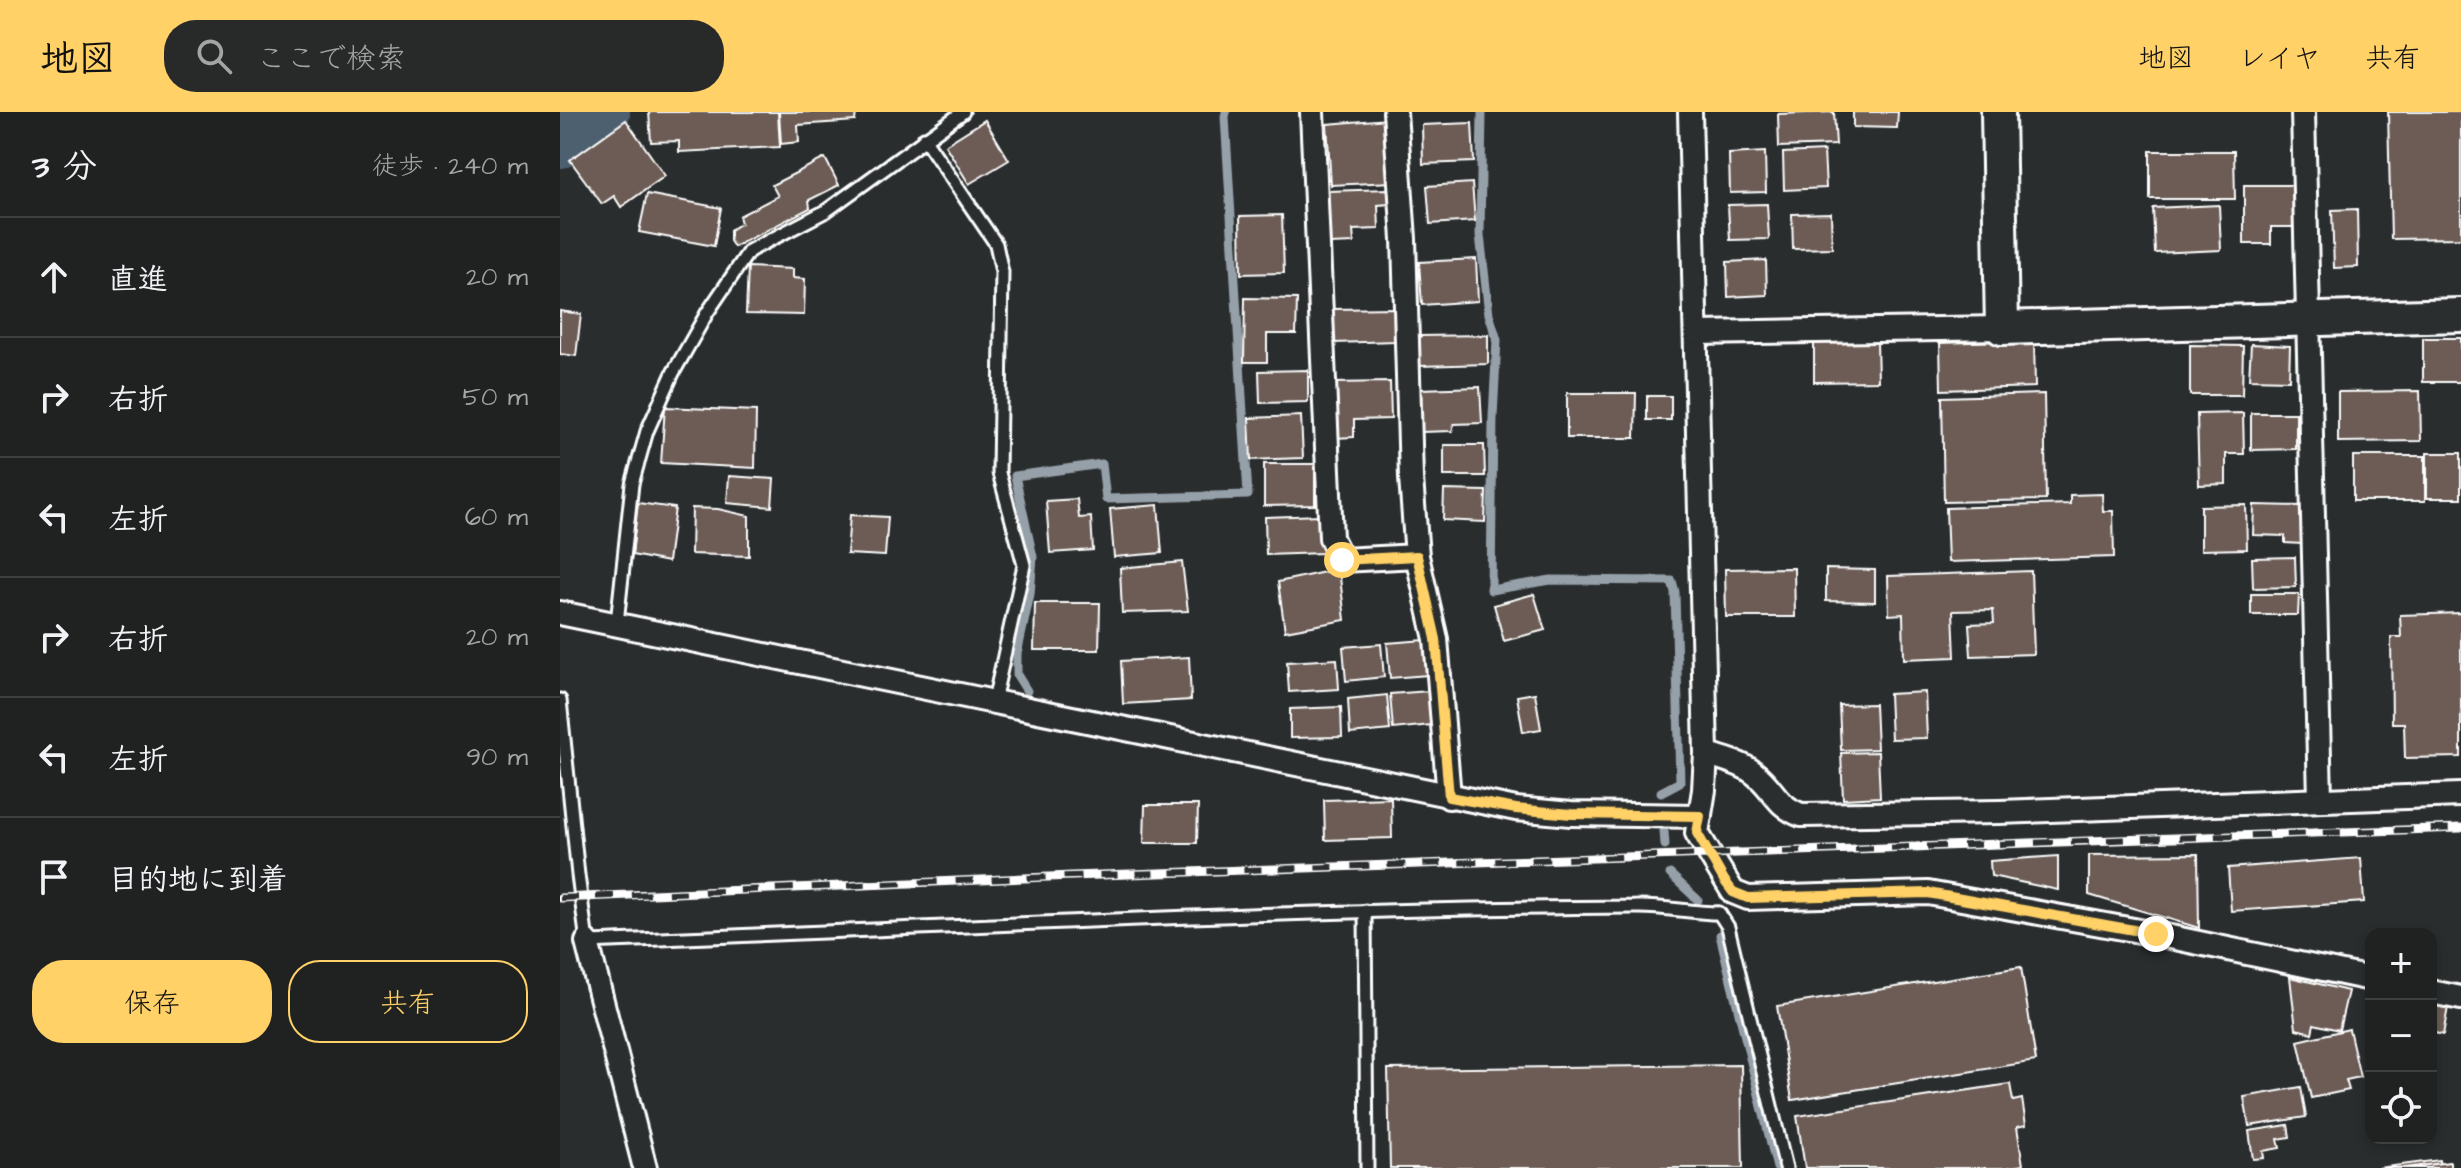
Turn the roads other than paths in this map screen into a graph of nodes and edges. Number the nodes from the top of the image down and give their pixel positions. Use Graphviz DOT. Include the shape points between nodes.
graph roads {
  1 [pos="963,112"];
  2 [pos="1312,112"];
  3 [pos="1395,112"];
  4 [pos="1690,112"];
  5 [pos="1998,112"];
  6 [pos="2303,112"];
  7 [pos="924,138"];
  8 [pos="2461,315"];
  9 [pos="2308,318"];
  10 [pos="2002,328"];
  11 [pos="1697,333"];
  12 [pos="1417,556"];
  13 [pos="560,613"];
  14 [pos="617,623"];
  15 [pos="560,700"];
  16 [pos="994,701"];
  17 [pos="1706,753"];
  18 [pos="2461,795"];
  19 [pos="1449,797"];
  20 [pos="2320,799"];
  21 [pos="1700,816"];
  22 [pos="1733,892"];
  23 [pos="1365,911"];
  24 [pos="1719,913"];
  25 [pos="587,942"];
  26 [pos="2365,978"];
  27 [pos="2437,993"];
  28 [pos="2461,998"];
  29 [pos="645,1168"];
  30 [pos="1367,1168"];
  31 [pos="1786,1168"];
  1 -- 7 [label="lane"];
  2 -- 12 [label="street" via="1331,538 1342,560"];
  3 -- 12 [label="street"];
  4 -- 11 [label="street"];
  5 -- 10 [label="street"];
  6 -- 9 [label="street"];
  7 -- 14 [label="lane" via="826,211 749,251 707,313 647,431 632,484"];
  7 -- 16 [label="lane" via="996,244 1002,272 999,473 1024,565"];
  8 -- 9 [label="street"];
  9 -- 10 [label="street"];
  9 -- 20 [label="street"];
  10 -- 11 [label="street"];
  11 -- 17 [label="street"];
  12 -- 19 [label="street" via="1436,639"];
  13 -- 14 [label="street"];
  14 -- 16 [label="street"];
  15 -- 25 [label="lane"];
  16 -- 19 [label="street"];
  17 -- 20 [label="street" via="1751,771 1786,809 1801,815"];
  17 -- 21 [label="street"];
  18 -- 20 [label="street"];
  19 -- 21 [label="street" via="1571,814"];
  21 -- 22 [label="street" via="1697,833"];
  22 -- 24 [label="lane"];
  22 -- 26 [label="street" via="1748,898 1928,893"];
  23 -- 24 [label="lane" via="1640,906"];
  23 -- 25 [label="lane"];
  23 -- 30 [label="lane"];
  24 -- 31 [label="lane" via="1728,927"];
  25 -- 29 [label="street"];
  27 -- 28 [label="street"];
}
